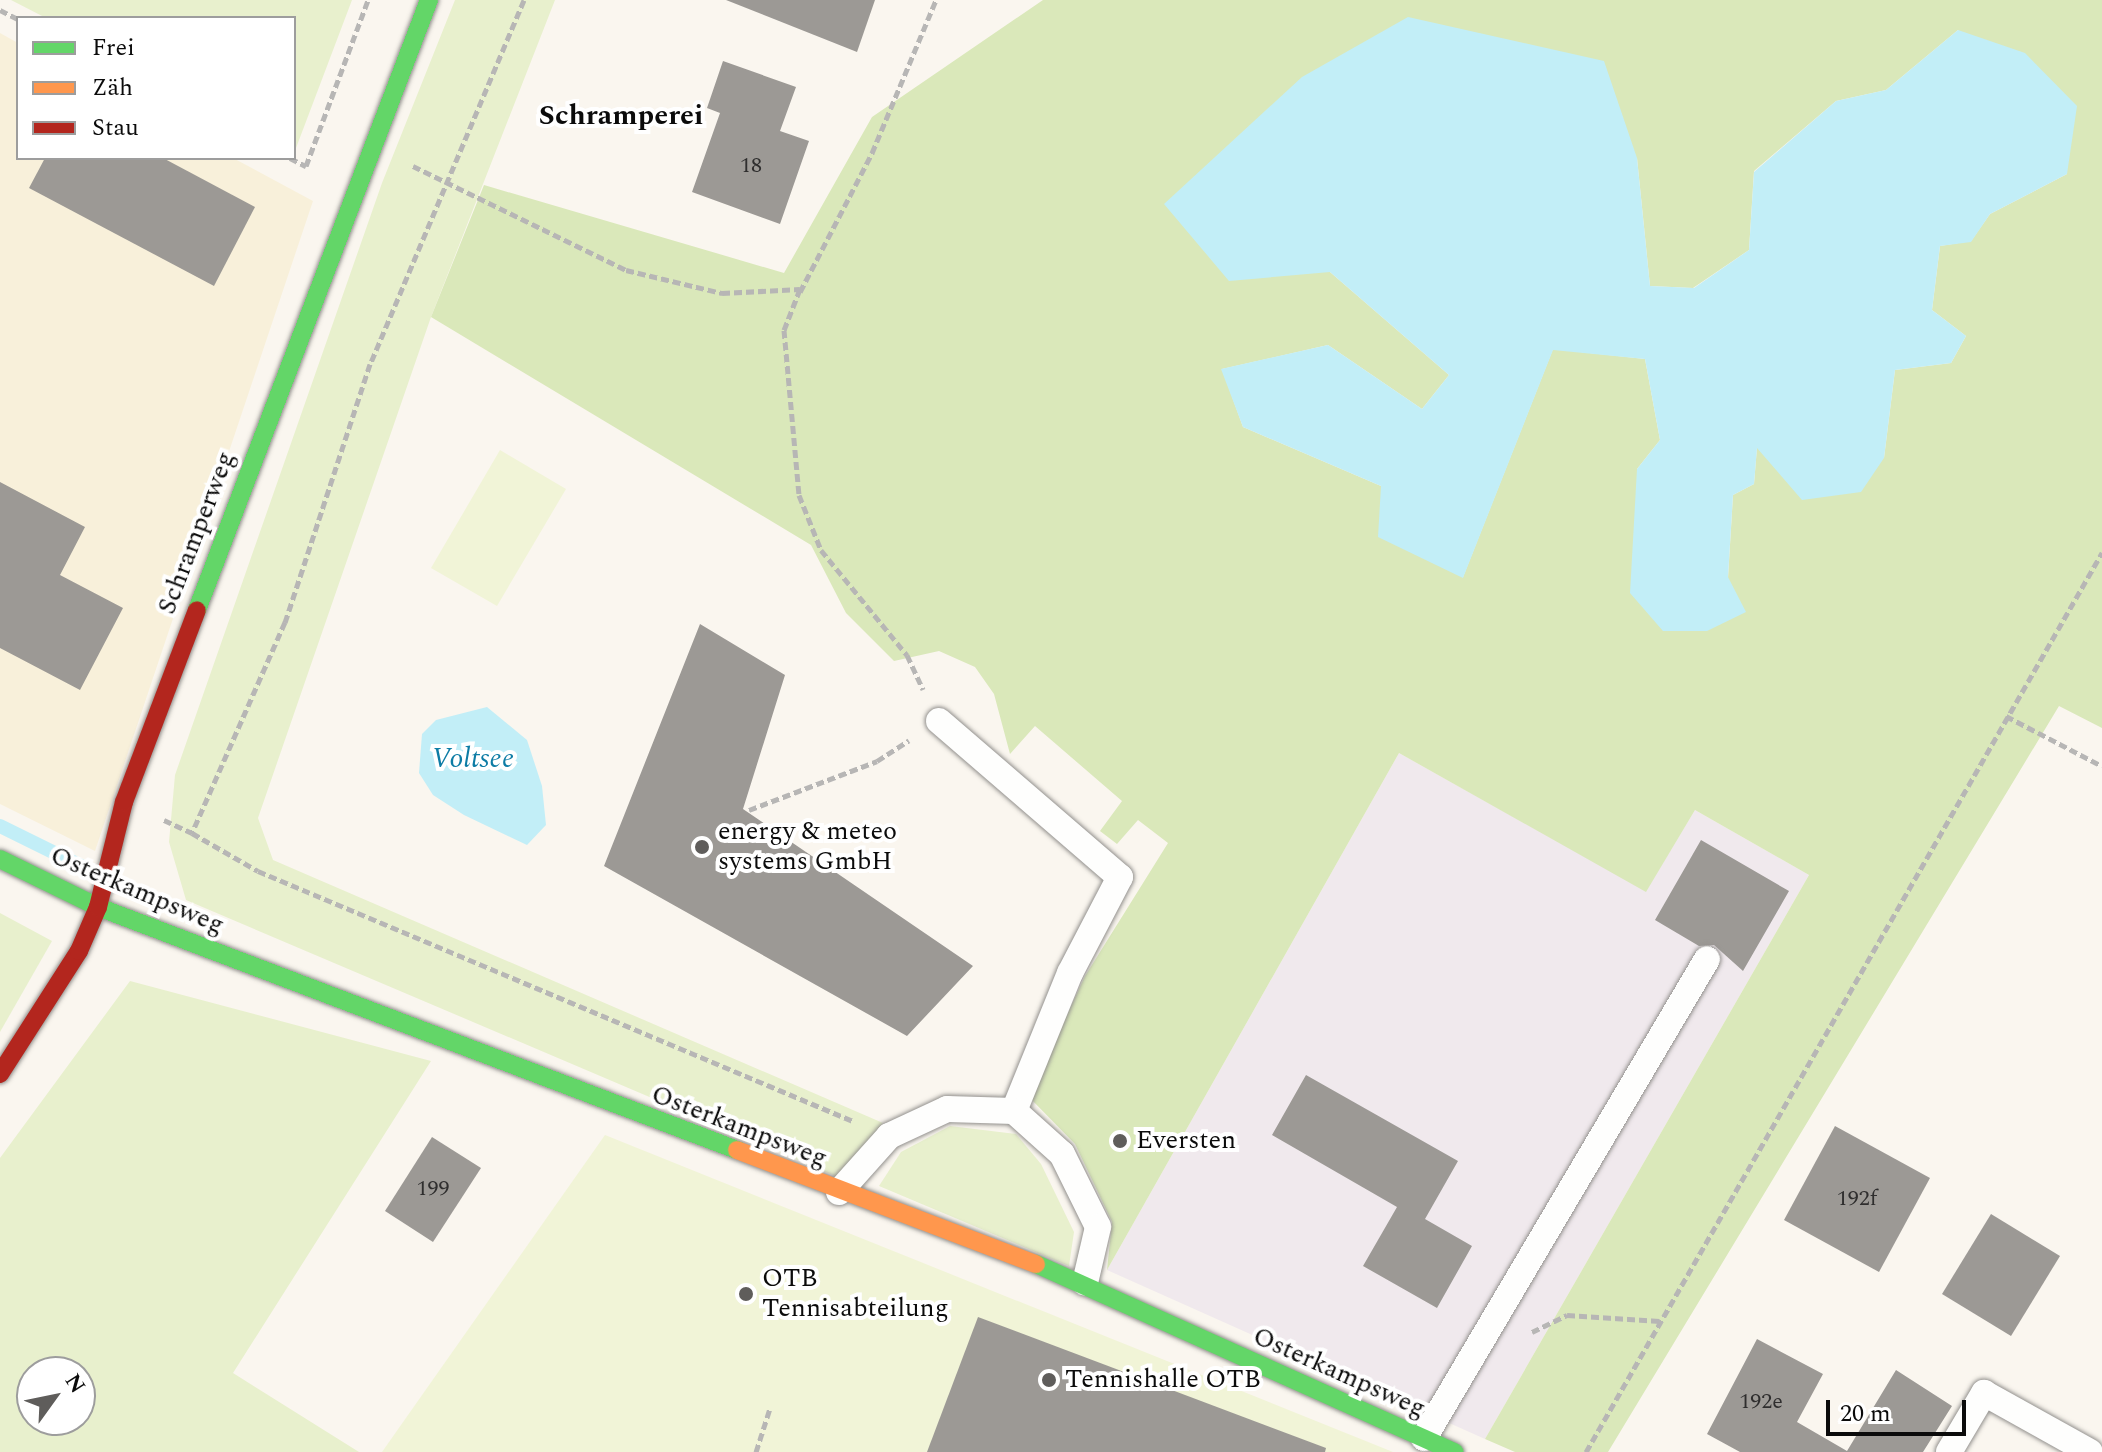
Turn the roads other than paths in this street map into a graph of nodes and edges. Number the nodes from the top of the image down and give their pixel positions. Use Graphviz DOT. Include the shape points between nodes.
graph roads {
  1 [pos="429,0"];
  2 [pos="939,721"];
  3 [pos="0,859"];
  4 [pos="98,907"];
  5 [pos="1707,959"];
  6 [pos="0,1074"];
  7 [pos="1014,1111"];
  8 [pos="839,1192"];
  9 [pos="1085,1283"];
  10 [pos="1424,1438"];
  11 [pos="1455,1452"];
  12 [pos="1949,1452"];
  13 [pos="2090,1452"];
  1 -- 4 [label="street, Schramperweg" via="124,802"];
  2 -- 7 [label="lane" via="1120,877 1070,973"];
  3 -- 4 [label="street, Osterkampsweg"];
  4 -- 6 [label="street, Schramperweg" via="79,951"];
  4 -- 8 [label="street, Osterkampsweg"];
  5 -- 10 [label="lane"];
  7 -- 8 [label="lane" via="947,1109 889,1136"];
  7 -- 9 [label="lane" via="1062,1154 1098,1227"];
  8 -- 9 [label="street, Osterkampsweg"];
  9 -- 10 [label="street, Osterkampsweg"];
  10 -- 11 [label="street, Osterkampsweg"];
  12 -- 13 [label="lane" via="1984,1393"];
}
